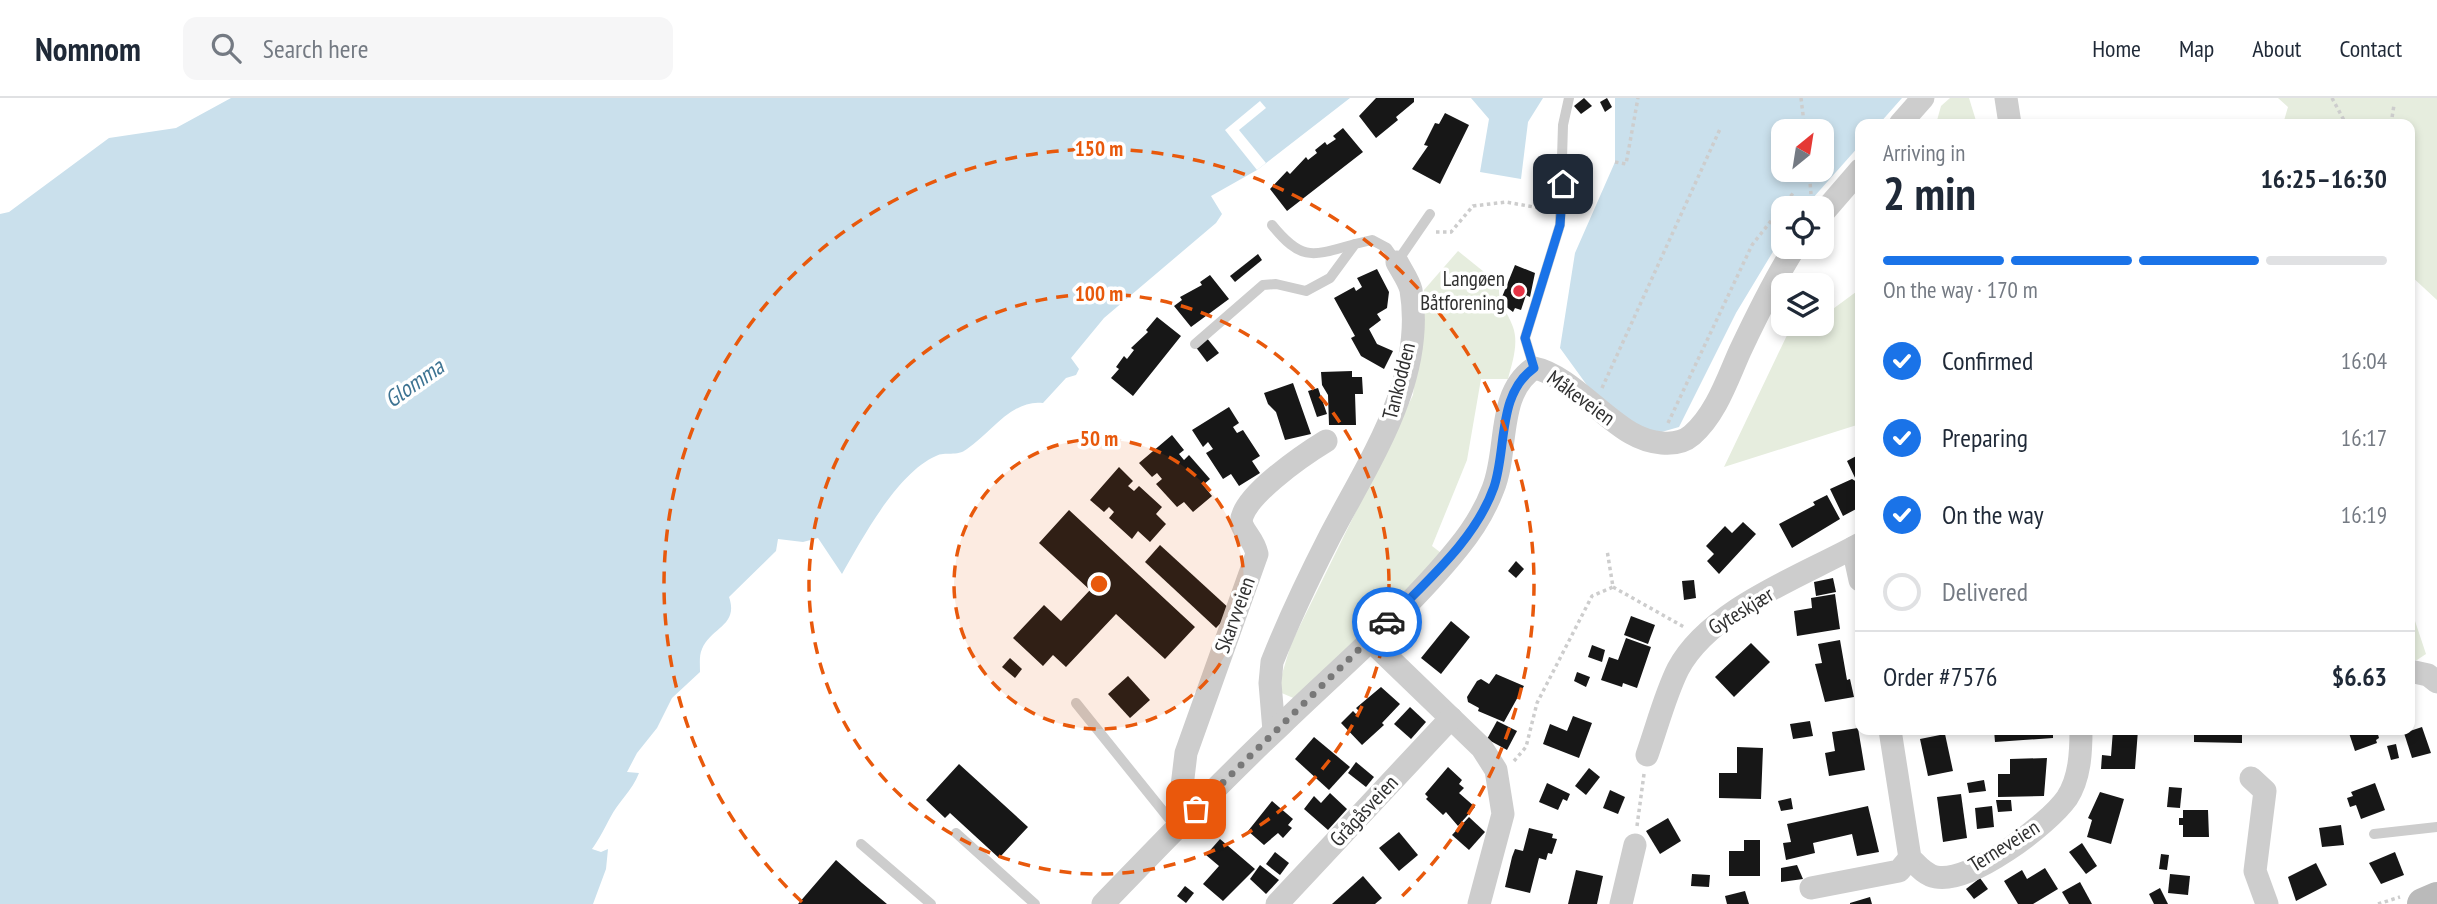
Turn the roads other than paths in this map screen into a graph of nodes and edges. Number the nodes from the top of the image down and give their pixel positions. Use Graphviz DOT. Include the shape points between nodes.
graph roads {
  1 [pos="1569,98"];
  2 [pos="1923,98"];
  3 [pos="2006,98"];
  4 [pos="1904,119"];
  5 [pos="2009,119"];
  6 [pos="1855,174"];
  7 [pos="1830,196"];
  8 [pos="1430,214"];
  9 [pos="1272,225"];
  10 [pos="1355,244"];
  11 [pos="1788,259"];
  12 [pos="1397,262"];
  13 [pos="1195,344"];
  14 [pos="1534,368"];
  15 [pos="1326,441"];
  16 [pos="1855,547"];
  17 [pos="1370,640"];
  18 [pos="2415,672"];
  19 [pos="2437,682"];
  20 [pos="1076,703"];
  21 [pos="1451,718"];
  22 [pos="1274,731"];
  23 [pos="1891,735"];
  24 [pos="2080,735"];
  25 [pos="1647,755"];
  26 [pos="2250,778"];
  27 [pos="2437,827"];
  28 [pos="1177,828"];
  29 [pos="956,833"];
  30 [pos="2374,834"];
  31 [pos="861,844"];
  32 [pos="1635,845"];
  33 [pos="1910,858"];
  34 [pos="1811,888"];
  35 [pos="2437,898"];
  36 [pos="931,904"];
  37 [pos="1035,904"];
  38 [pos="1103,904"];
  39 [pos="1277,904"];
  40 [pos="1479,904"];
  41 [pos="1620,904"];
  42 [pos="2267,904"];
  43 [pos="2423,904"];
  1 -- 14 [label="lane" via="1563,125 1560,225 1525,338"];
  2 -- 4 [label="street"];
  3 -- 5 [label="street"];
  6 -- 7 [label="street"];
  8 -- 12 [label="lane"];
  9 -- 10 [label="lane" via="1289,246 1306,254"];
  10 -- 12 [label="lane, Tankodden" via="1373,240 1387,248"];
  10 -- 13 [label="lane" via="1330,278 1306,290 1264,285"];
  11 -- 14 [label="street, Måkeveien" via="1769,290 1714,408 1690,437 1665,444 1644,440 1611,421 1549,371"];
  12 -- 22 [label="street, Tankodden" via="1411,289 1411,350 1404,381 1385,435 1330,536 1272,662"];
  14 -- 17 [label="street, Måkeveien" via="1519,379 1510,400 1494,488 1477,521 1458,549"];
  15 -- 28 [label="street, Skarvveien" via="1295,459 1242,514 1242,524 1257,554 1186,753"];
  16 -- 25 [label="street, Gyteskjær" via="1728,615 1701,635 1678,670"];
  17 -- 21 [label="street"];
  17 -- 22 [label="street, Måkeveien"];
  18 -- 19 [label="street"];
  20 -- 28 [label="lane"];
  21 -- 39 [label="street, Grågåsveien"];
  21 -- 40 [label="street" via="1482,748 1496,770 1503,814"];
  22 -- 28 [label="street, Måkeveien"];
  23 -- 33 [label="street"];
  24 -- 33 [label="street, Terneveien" via="2074,784 2056,811 2027,836 1971,871 1938,878 1922,871"];
  26 -- 42 [label="street" via="2265,791 2255,871"];
  27 -- 30 [label="lane"];
  28 -- 38 [label="street, Måkeveien"];
  29 -- 37 [label="lane"];
  31 -- 36 [label="lane"];
  32 -- 41 [label="street"];
  33 -- 34 [label="street" via="1899,871"];
  35 -- 43 [label="main road"];
}
